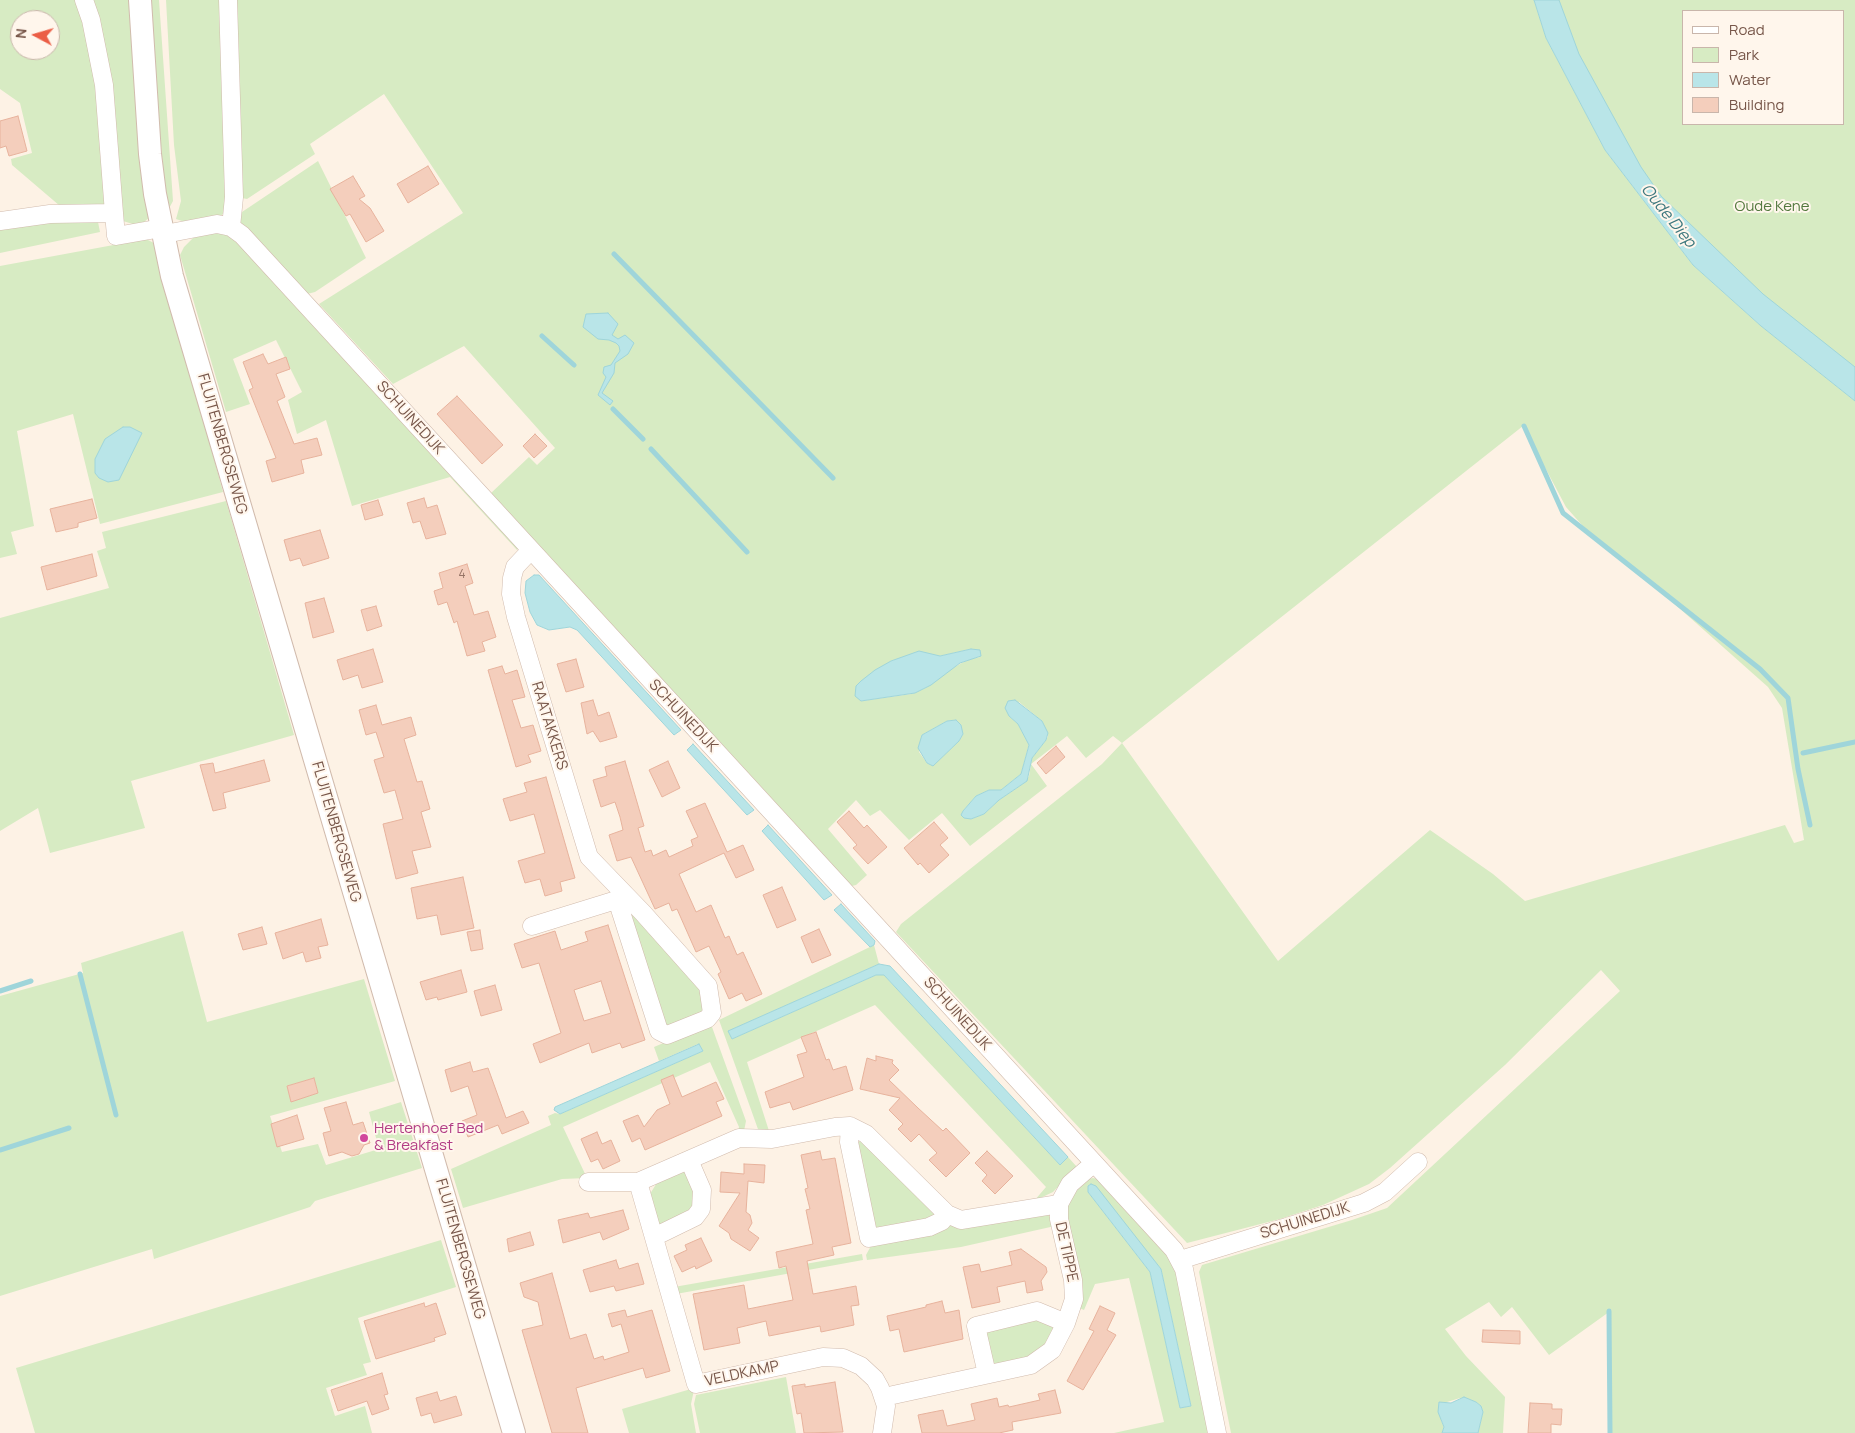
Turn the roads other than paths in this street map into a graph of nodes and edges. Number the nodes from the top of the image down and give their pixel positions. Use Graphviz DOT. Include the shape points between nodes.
graph roads {
  1 [pos="84,0"];
  2 [pos="140,0"];
  3 [pos="228,0"];
  4 [pos="114,213"];
  5 [pos="0,221"];
  6 [pos="231,227"];
  7 [pos="162,231"];
  8 [pos="531,550"];
  9 [pos="623,899"];
  10 [pos="532,926"];
  11 [pos="850,1126"];
  12 [pos="689,1160"];
  13 [pos="1418,1162"];
  14 [pos="1093,1164"];
  15 [pos="588,1182"];
  16 [pos="638,1182"];
  17 [pos="1058,1204"];
  18 [pos="947,1214"];
  19 [pos="654,1237"];
  20 [pos="1180,1260"];
  21 [pos="1066,1323"];
  22 [pos="987,1374"];
  23 [pos="884,1396"];
  24 [pos="514,1433"];
  25 [pos="882,1433"];
  26 [pos="1217,1433"];
  1 -- 4 [label="street" via="104,85"];
  2 -- 7 [label="street, FLUITENBERGSEWEG" via="150,154"];
  3 -- 6 [label="street" via="234,197"];
  4 -- 5 [label="street" via="50,214"];
  4 -- 7 [label="street" via="116,236 156,229"];
  6 -- 7 [label="street" via="217,224 170,233"];
  6 -- 8 [label="street, SCHUINEDIJK" via="255,248"];
  7 -- 24 [label="street, FLUITENBERGSEWEG" via="172,276"];
  8 -- 9 [label="street, RAATAKKERS" via="519,562 512,578 511,594 516,617 589,857"];
  8 -- 14 [label="street, SCHUINEDIJK"];
  9 -- 9 [label="street, RAATAKKERS" via="708,986 712,1013 707,1019 667,1035 659,1031 620,908"];
  9 -- 10 [label="street"];
  11 -- 12 [label="street" via="772,1140 739,1138"];
  11 -- 18 [label="street" via="866,1134"];
  11 -- 18 [label="street" via="848,1142 869,1238 929,1227 942,1221"];
  12 -- 16 [label="street"];
  12 -- 19 [label="street" via="702,1190 701,1209 695,1217"];
  13 -- 20 [label="street, SCHUINEDIJK" via="1385,1192 1364,1203"];
  14 -- 17 [label="street, DE TIPPE" via="1070,1184"];
  14 -- 20 [label="street, SCHUINEDIJK"];
  15 -- 16 [label="street"];
  16 -- 19 [label="street, VELDKAMP"];
  17 -- 18 [label="street" via="962,1220"];
  17 -- 21 [label="street, DE TIPPE" via="1074,1290 1073,1307"];
  19 -- 23 [label="street, VELDKAMP" via="696,1384 833,1357 861,1366 875,1379"];
  20 -- 26 [label="street, SCHUINEDIJK"];
  21 -- 22 [label="street, DE TIPPE" via="1052,1350 1039,1361"];
  21 -- 22 [label="street" via="1037,1311 976,1326"];
  22 -- 23 [label="street, DE TIPPE"];
  23 -- 25 [label="street" via="886,1416"];
}
